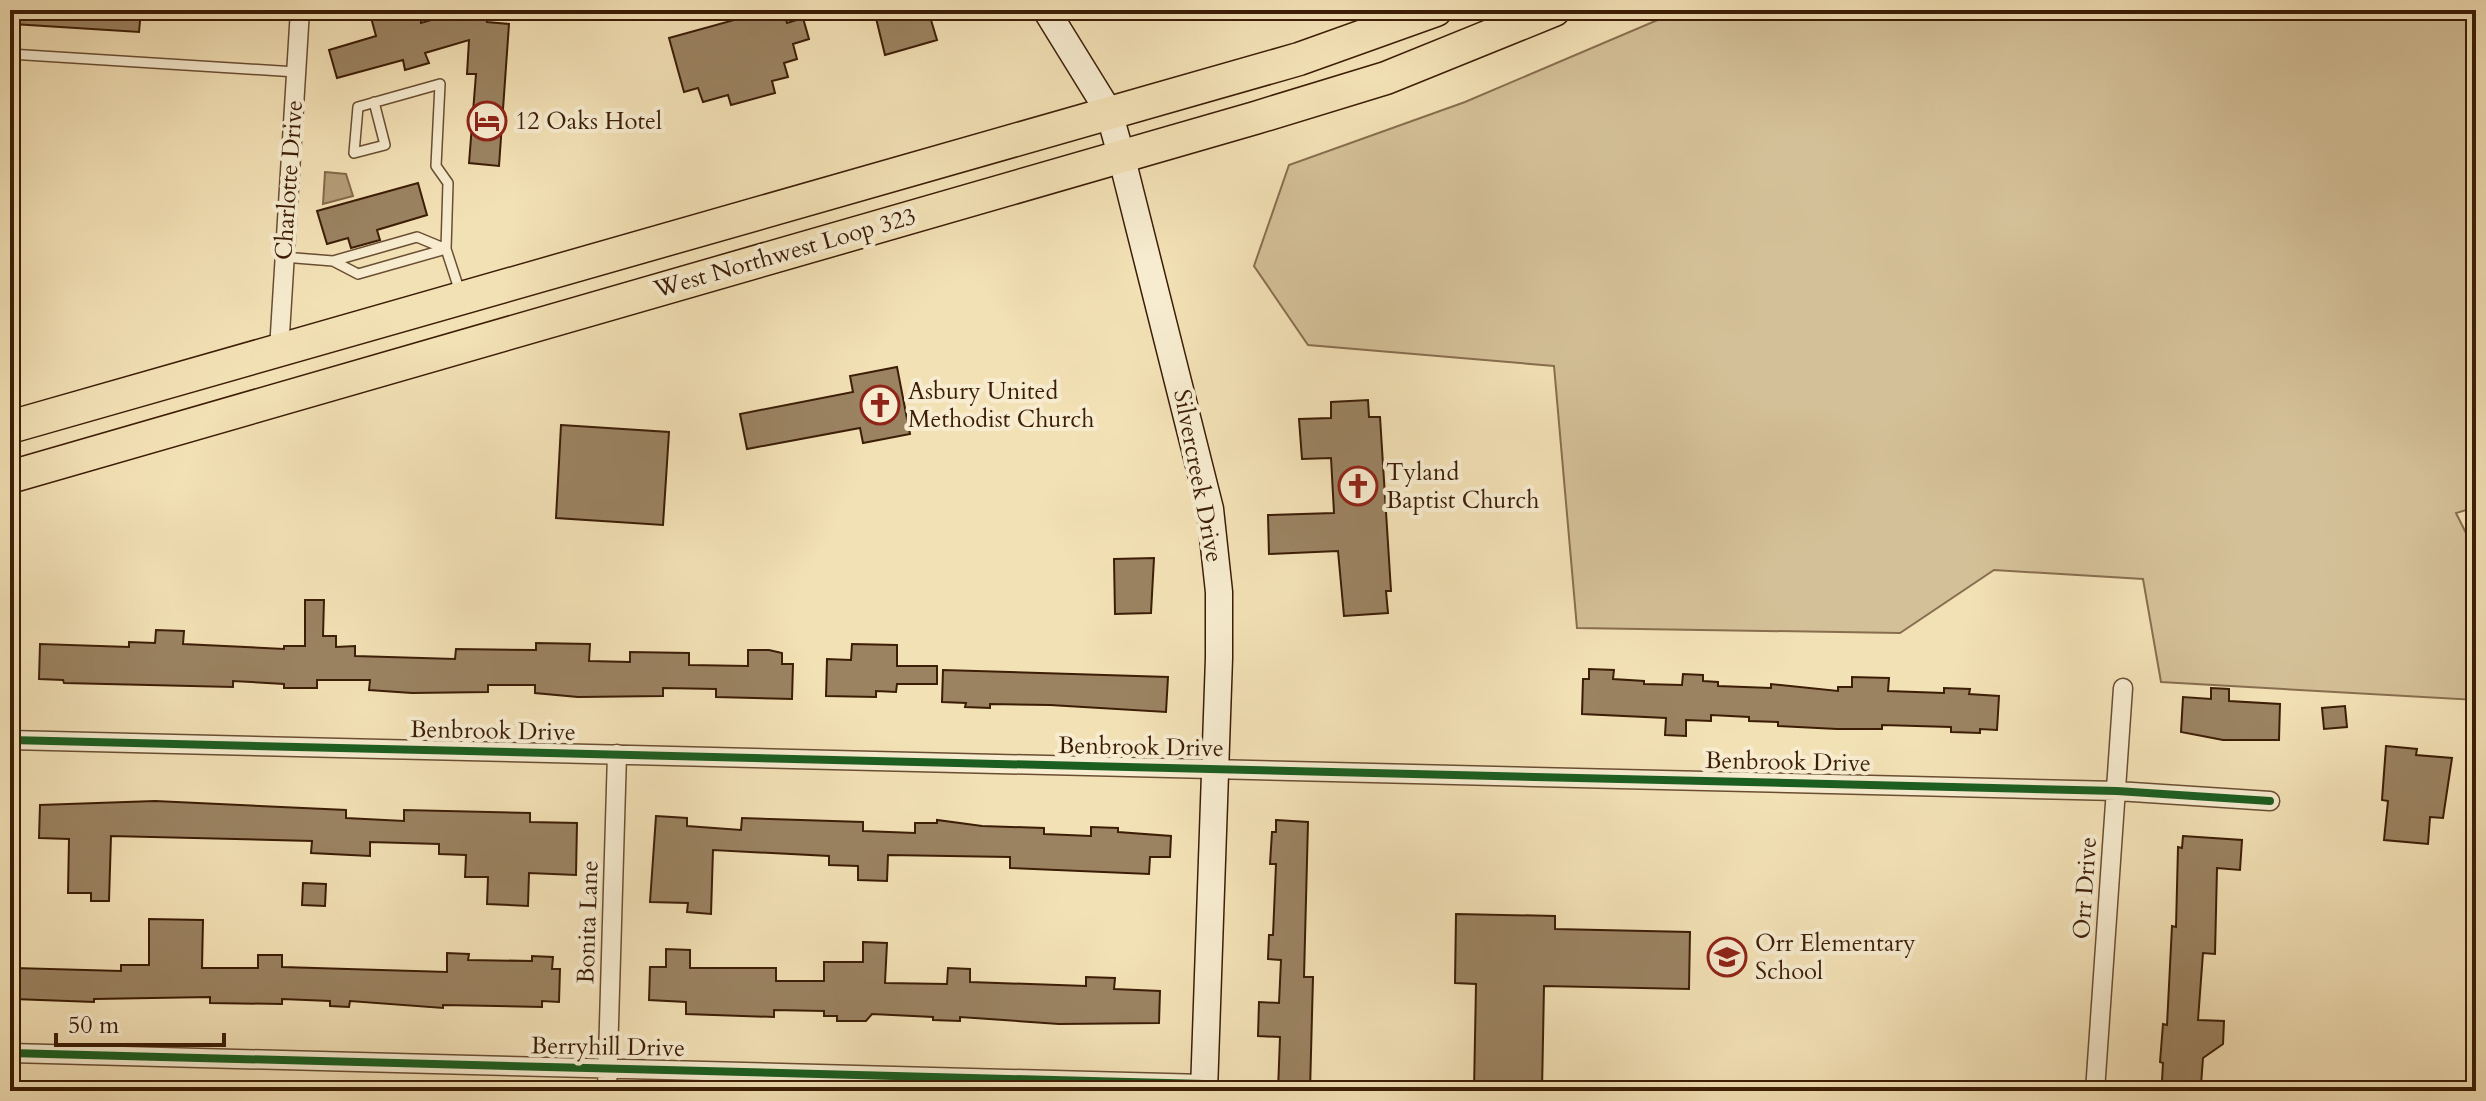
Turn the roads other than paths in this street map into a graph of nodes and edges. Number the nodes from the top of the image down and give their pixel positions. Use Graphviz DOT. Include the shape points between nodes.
graph roads {
  1 [pos="300,10"];
  2 [pos="1046,10"];
  3 [pos="1436,10"];
  4 [pos="1554,10"];
  5 [pos="10,54"];
  6 [pos="296,72"];
  7 [pos="374,102"];
  8 [pos="1109,112"];
  9 [pos="1121,155"];
  10 [pos="446,249"];
  11 [pos="283,257"];
  12 [pos="333,261"];
  13 [pos="462,297"];
  14 [pos="279,350"];
  15 [pos="10,427"];
  16 [pos="10,471"];
  17 [pos="10,477"];
  18 [pos="2123,688"];
  19 [pos="10,740"];
  20 [pos="617,754"];
  21 [pos="1215,769"];
  22 [pos="2117,791"];
  23 [pos="2270,801"];
  24 [pos="10,1053"];
  25 [pos="608,1067"];
  26 [pos="1204,1088"];
  27 [pos="607,1091"];
  28 [pos="2095,1091"];
  1 -- 6 [label="street, Charlotte Drive"];
  2 -- 8 [label="street"];
  3 -- 8 [label="highway, West Northwest Loop 323" via="1299,59"];
  4 -- 9 [label="highway, West Northwest Loop 323" via="1386,78"];
  5 -- 6 [label="lane"];
  6 -- 11 [label="street, Charlotte Drive"];
  7 -- 7 [label="lane" via="358,107 354,153 385,145"];
  7 -- 10 [label="lane" via="440,84 436,166 448,183"];
  8 -- 9 [label="street"];
  8 -- 13 [label="highway, West Northwest Loop 323"];
  9 -- 17 [label="highway, West Northwest Loop 323"];
  9 -- 21 [label="street, Silvercreek Drive" via="1195,443 1214,539 1220,599"];
  10 -- 12 [label="lane" via="417,237"];
  10 -- 12 [label="lane" via="358,274"];
  10 -- 13 [label="lane"];
  11 -- 12 [label="lane"];
  11 -- 14 [label="street, Charlotte Drive"];
  13 -- 14 [label="highway, West Northwest Loop 323"];
  14 -- 15 [label="highway, West Northwest Loop 323"];
  14 -- 16 [label="highway" via="282,374 277,380 40,446"];
  18 -- 22 [label="street, Orr Drive"];
  19 -- 20 [label="street, Benbrook Drive"];
  20 -- 21 [label="street, Benbrook Drive"];
  20 -- 25 [label="street, Bonita Lane"];
  21 -- 22 [label="street, Benbrook Drive"];
  21 -- 26 [label="street, Silvercreek Drive"];
  22 -- 23 [label="street, Benbrook Drive"];
  22 -- 28 [label="street, Orr Drive"];
  24 -- 25 [label="street, Berryhill Drive"];
  25 -- 26 [label="street, Berryhill Drive"];
  25 -- 27 [label="street, Bonita Lane"];
}
